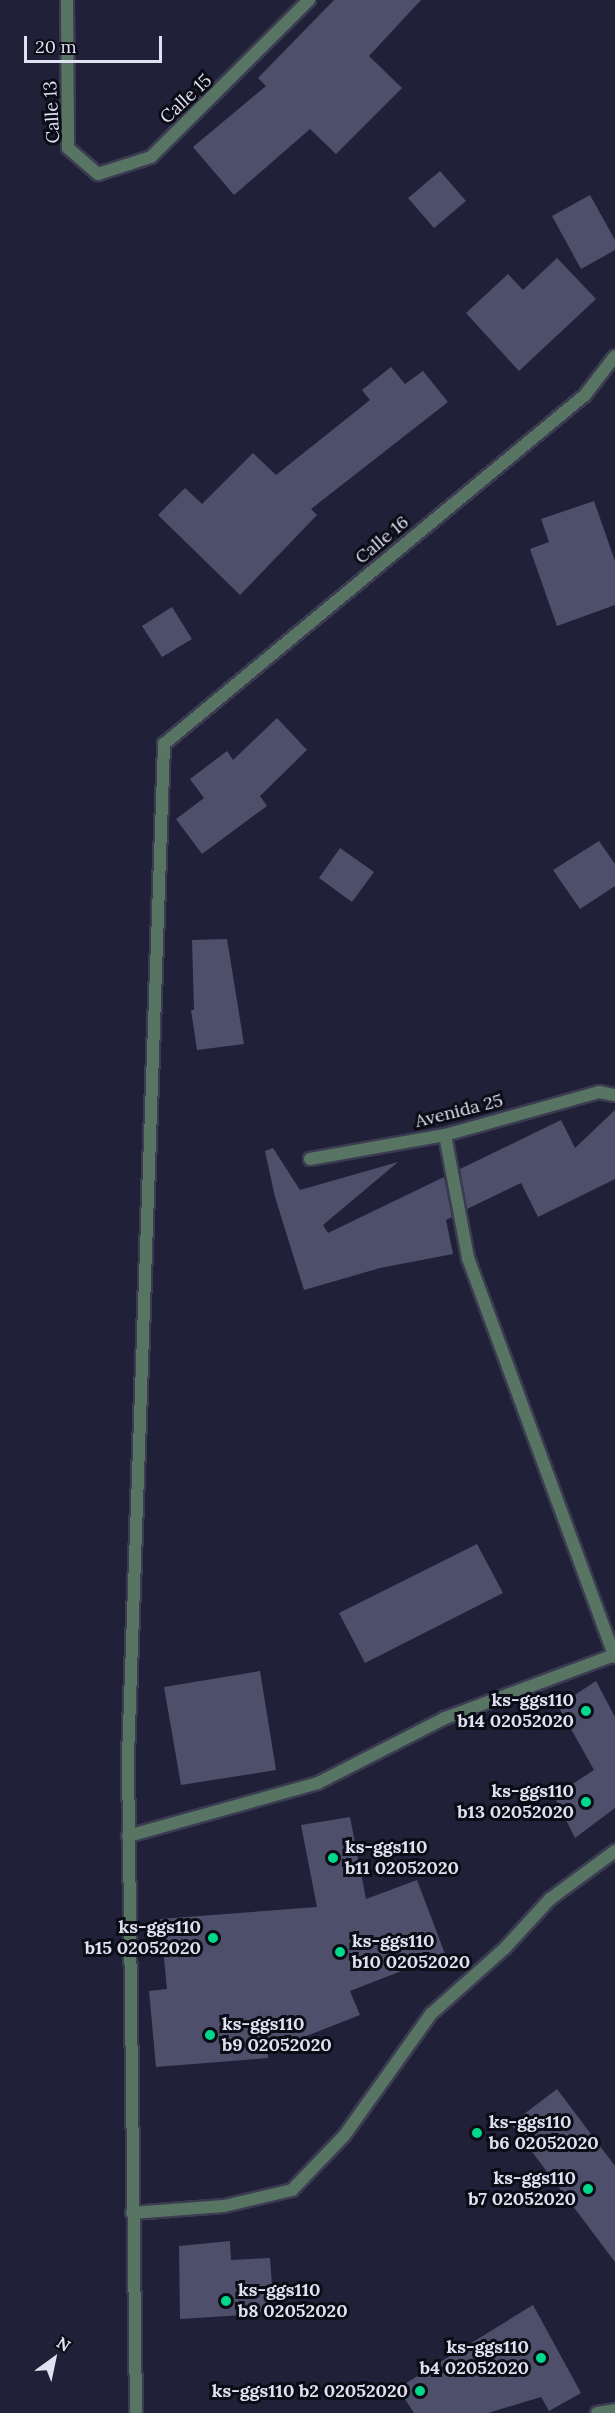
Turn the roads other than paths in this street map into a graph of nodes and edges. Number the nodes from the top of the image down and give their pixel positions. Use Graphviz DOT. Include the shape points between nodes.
graph roads {
  1 [pos="68,0"];
  2 [pos="309,0"];
  3 [pos="98,174"];
  4 [pos="615,356"];
  5 [pos="615,1095"];
  6 [pos="445,1135"];
  7 [pos="310,1159"];
  8 [pos="614,1656"];
  9 [pos="128,1836"];
  10 [pos="615,1851"];
  11 [pos="132,2213"];
  12 [pos="615,2410"];
  13 [pos="136,2413"];
  14 [pos="597,2413"];
  1 -- 3 [label="street, Calle 13" via="68,148"];
  2 -- 3 [label="street, Calle 15" via="151,157"];
  4 -- 9 [label="street, Calle 16" via="585,395 164,744"];
  5 -- 6 [label="street, Avenida 25" via="598,1092"];
  6 -- 7 [label="street, Avenida 25"];
  6 -- 8 [label="street" via="468,1258"];
  8 -- 9 [label="street" via="445,1718 318,1784"];
  9 -- 11 [label="street"];
  10 -- 11 [label="street" via="550,1899 505,1948 430,2013 344,2136 292,2190 224,2206"];
  11 -- 13 [label="street"];
  12 -- 14 [label="street"];
}
